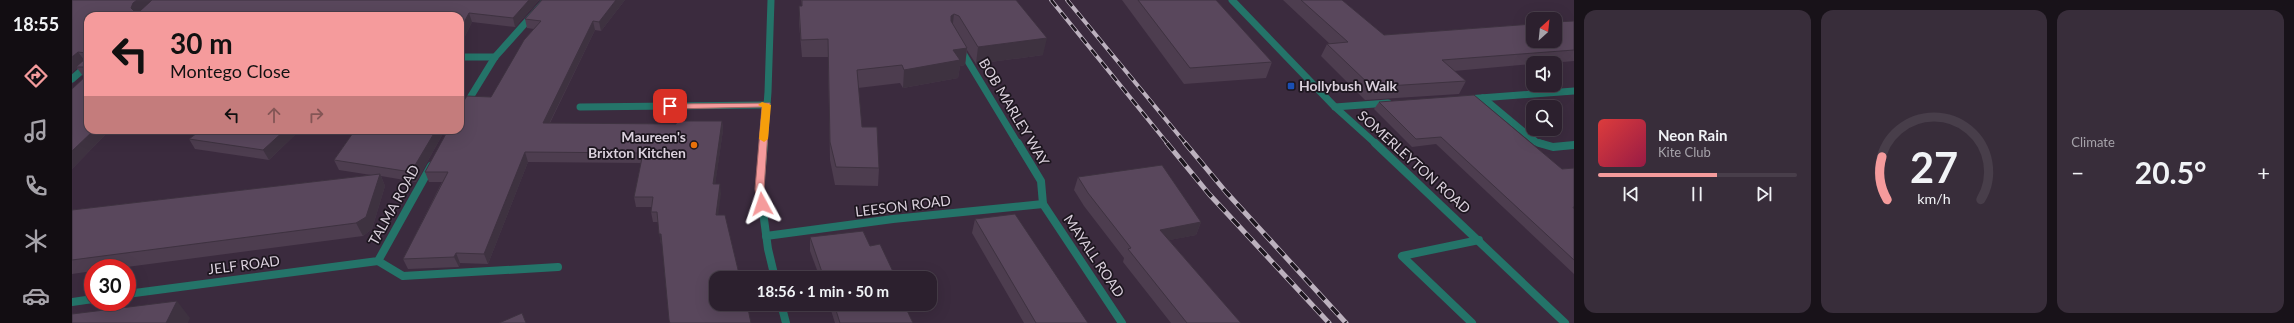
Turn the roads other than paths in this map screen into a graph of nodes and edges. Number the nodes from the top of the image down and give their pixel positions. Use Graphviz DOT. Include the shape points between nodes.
graph roads {
  1 [pos="546,0"];
  2 [pos="771,0"];
  3 [pos="1232,0"];
  4 [pos="957,43"];
  5 [pos="464,57"];
  6 [pos="494,57"];
  7 [pos="84,69"];
  8 [pos="72,81"];
  9 [pos="84,81"];
  10 [pos="1574,91"];
  11 [pos="1483,98"];
  12 [pos="1460,99"];
  13 [pos="1397,103"];
  14 [pos="767,105"];
  15 [pos="464,107"];
  16 [pos="580,107"];
  17 [pos="1335,107"];
  18 [pos="1574,145"];
  19 [pos="436,157"];
  20 [pos="1043,204"];
  21 [pos="766,236"];
  22 [pos="1479,240"];
  23 [pos="378,261"];
  24 [pos="366,264"];
  25 [pos="558,267"];
  26 [pos="774,271"];
  27 [pos="136,293"];
  28 [pos="84,300"];
  29 [pos="72,302"];
  30 [pos="783,311"];
  31 [pos="786,323"];
  32 [pos="1122,323"];
  33 [pos="1472,323"];
  34 [pos="1565,323"];
  1 -- 6 [label="street"];
  2 -- 14 [label="street"];
  3 -- 17 [label="street, SOMERLEYTON ROAD"];
  4 -- 20 [label="street, BOB MARLEY WAY" via="1041,181"];
  5 -- 6 [label="street"];
  6 -- 15 [label="street"];
  7 -- 8 [label="street"];
  8 -- 9 [label="street"];
  10 -- 11 [label="street"];
  11 -- 12 [label="street"];
  11 -- 18 [label="street" via="1536,142 1544,146"];
  13 -- 17 [label="street"];
  14 -- 16 [label="street"];
  14 -- 21 [label="street" via="760,189"];
  17 -- 22 [label="street, SOMERLEYTON ROAD"];
  19 -- 23 [label="street, TALMA ROAD"];
  20 -- 21 [label="street, LEESON ROAD" via="893,219"];
  20 -- 32 [label="street, MAYALL ROAD"];
  21 -- 26 [label="street"];
  22 -- 33 [label="street" via="1402,256"];
  22 -- 34 [label="street, SOMERLEYTON ROAD"];
  23 -- 24 [label="street, TALMA ROAD"];
  23 -- 25 [label="street" via="403,276"];
  24 -- 27 [label="street, JELF ROAD"];
  28 -- 29 [label="street"];
  30 -- 31 [label="street"];
}
